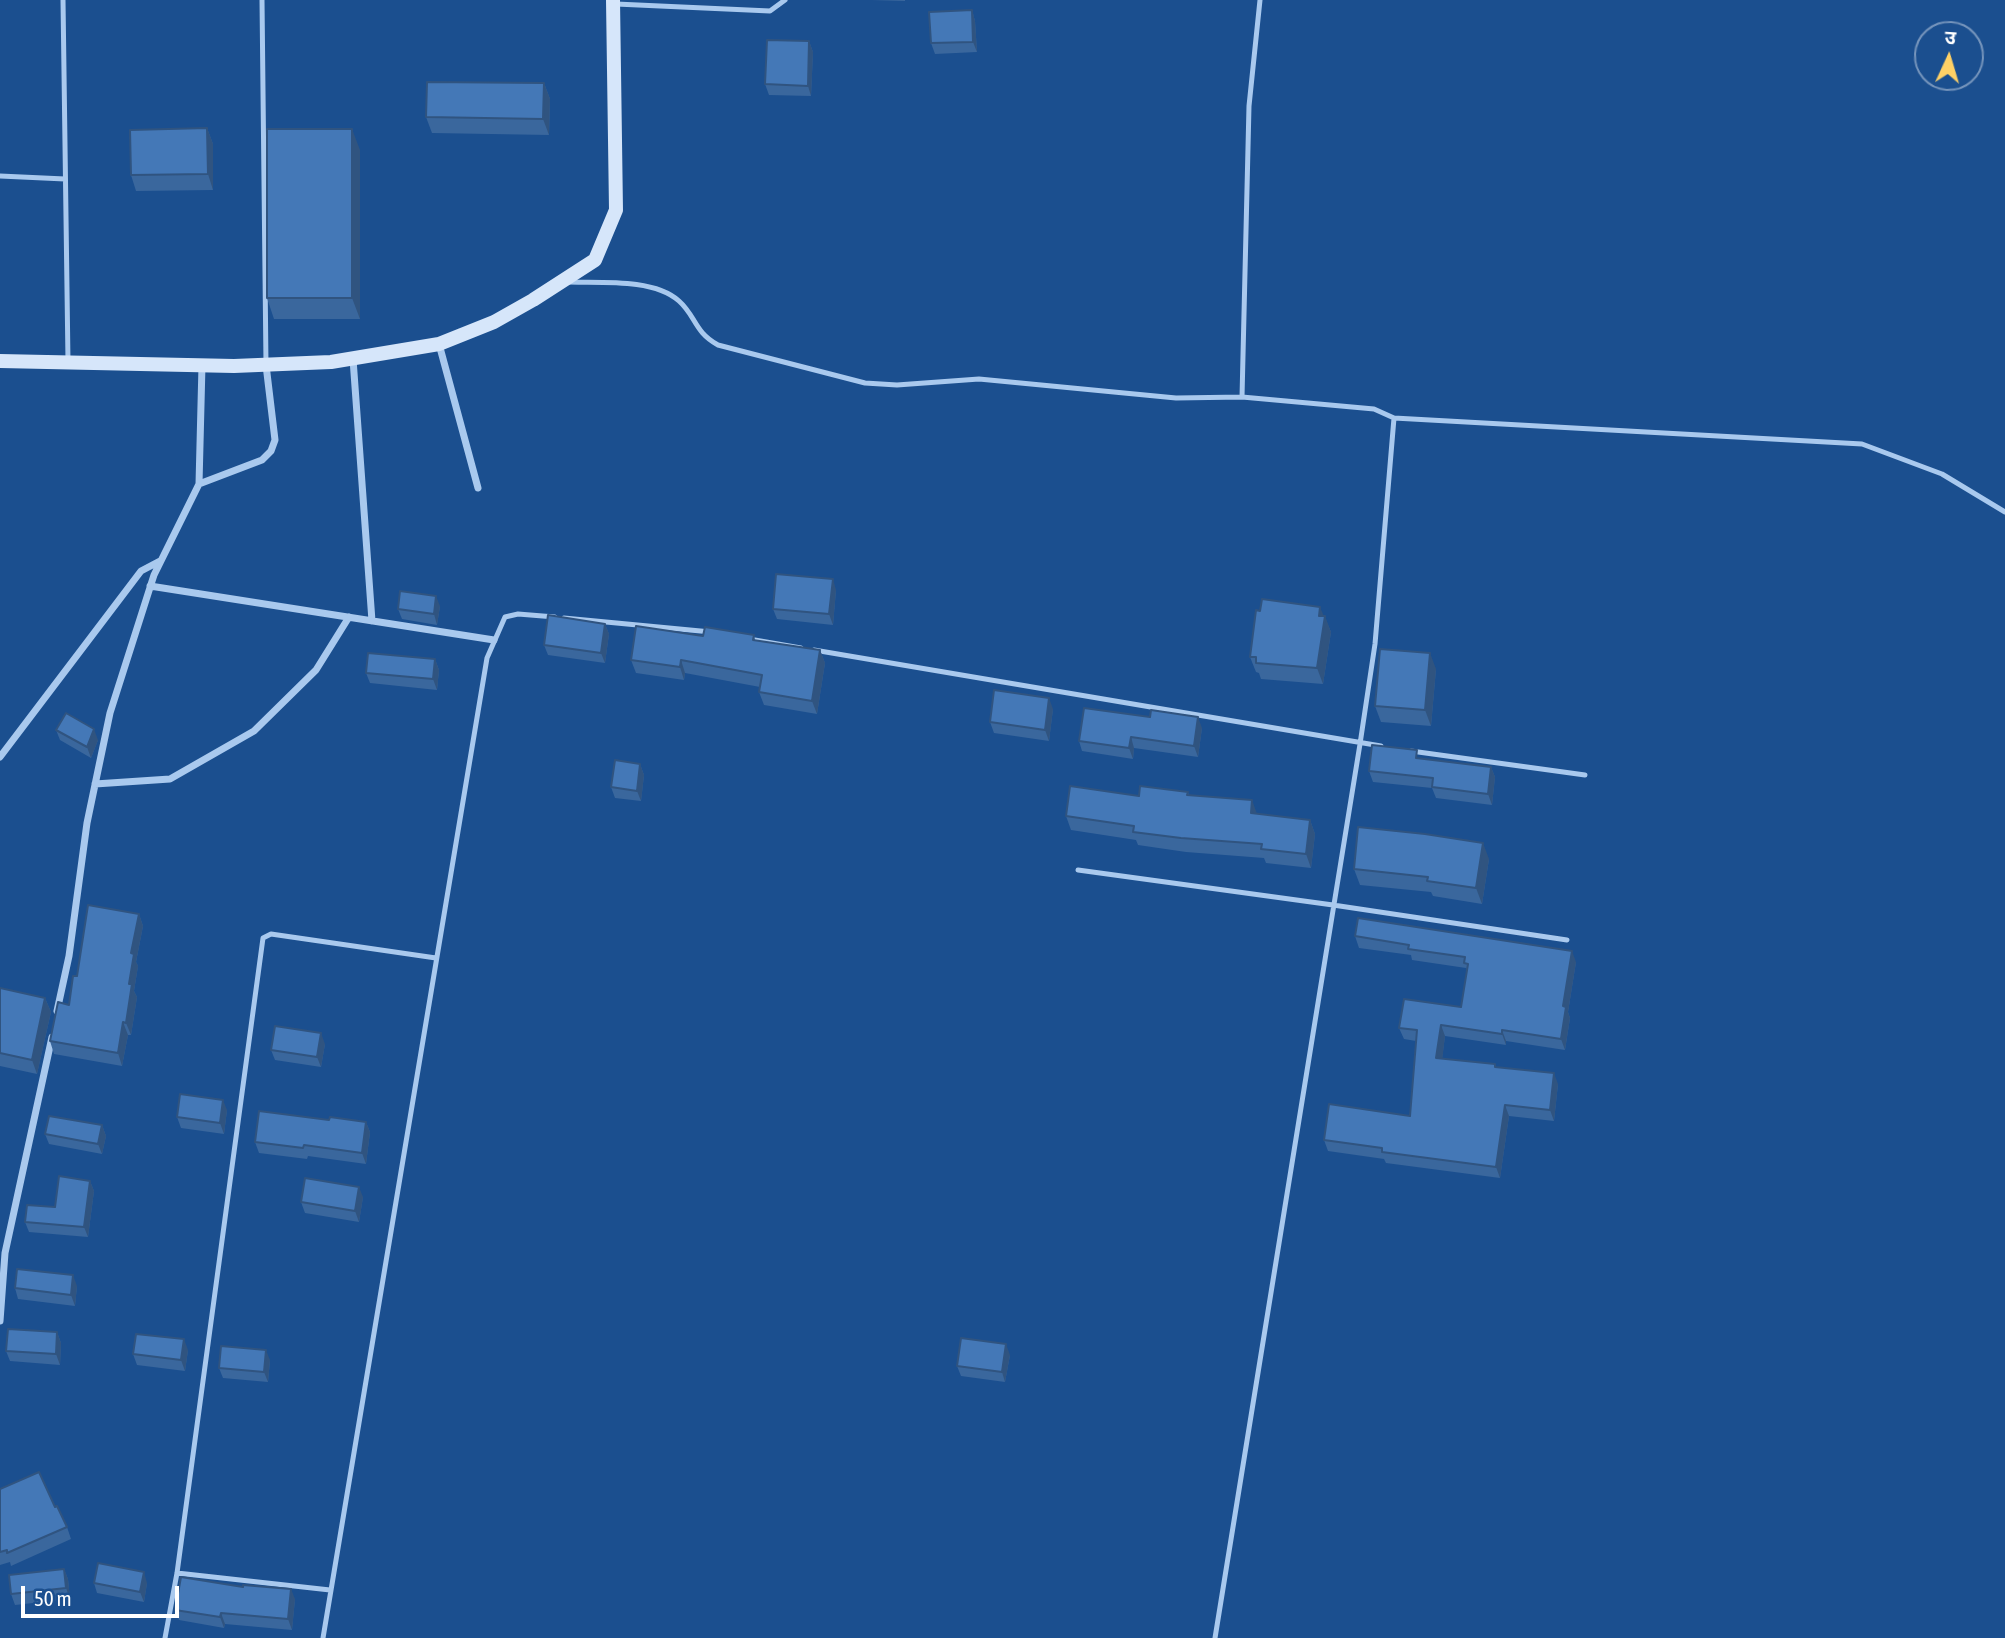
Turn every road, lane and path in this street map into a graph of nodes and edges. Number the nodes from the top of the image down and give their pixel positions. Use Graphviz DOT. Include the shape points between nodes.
graph roads {
  1 [pos="63,0"];
  2 [pos="262,0"];
  3 [pos="785,0"];
  4 [pos="1260,0"];
  5 [pos="613,2"];
  6 [pos="0,176"];
  7 [pos="65,179"];
  8 [pos="562,282"];
  9 [pos="439,344"];
  10 [pos="353,359"];
  11 [pos="0,361"];
  12 [pos="68,361"];
  13 [pos="202,365"];
  14 [pos="265,365"];
  15 [pos="1242,397"];
  16 [pos="1394,418"];
  17 [pos="199,484"];
  18 [pos="478,488"];
  19 [pos="2005,512"];
  20 [pos="161,561"];
  21 [pos="150,586"];
  22 [pos="349,617"];
  23 [pos="372,621"];
  24 [pos="713,632"];
  25 [pos="740,637"];
  26 [pos="494,639"];
  27 [pos="1360,744"];
  28 [pos="1387,747"];
  29 [pos="1400,749"];
  30 [pos="0,757"];
  31 [pos="1585,775"];
  32 [pos="95,784"];
  33 [pos="1078,870"];
  34 [pos="1333,905"];
  35 [pos="1567,940"];
  36 [pos="436,958"];
  37 [pos="0,1321"];
  38 [pos="177,1573"];
  39 [pos="330,1590"];
  40 [pos="165,1638"];
  41 [pos="323,1638"];
  42 [pos="1215,1638"];
  1 -- 7 [label="lane"];
  2 -- 14 [label="lane"];
  3 -- 5 [label="lane" via="770,10"];
  4 -- 15 [label="lane" via="1249,106"];
  5 -- 8 [label="street" via="616,210 595,260"];
  6 -- 7 [label="lane"];
  7 -- 12 [label="lane"];
  8 -- 9 [label="street" via="494,322"];
  8 -- 15 [label="lane" via="637,284 663,291 680,301 705,338 718,345 865,383 979,379 1176,398"];
  9 -- 10 [label="street"];
  9 -- 18 [label="street"];
  10 -- 14 [label="street"];
  10 -- 23 [label="street"];
  11 -- 12 [label="street"];
  12 -- 13 [label="street"];
  13 -- 14 [label="street"];
  13 -- 17 [label="street"];
  14 -- 17 [label="street" via="275,440 271,451 262,460"];
  15 -- 16 [label="lane" via="1374,409"];
  16 -- 19 [label="lane" via="1862,444 1942,474"];
  16 -- 27 [label="lane" via="1374,644"];
  17 -- 20 [label="street"];
  20 -- 21 [label="street"];
  20 -- 30 [label="street" via="141,571"];
  21 -- 22 [label="street"];
  21 -- 32 [label="street" via="110,713"];
  22 -- 23 [label="street"];
  22 -- 32 [label="street" via="316,670 254,731 170,779"];
  23 -- 26 [label="street"];
  24 -- 26 [label="lane" via="518,614 505,617"];
  25 -- 27 [label="lane"];
  26 -- 36 [label="lane"];
  27 -- 28 [label="lane"];
  27 -- 34 [label="lane"];
  29 -- 31 [label="lane"];
  32 -- 37 [label="street" via="69,956 5,1253"];
  33 -- 34 [label="lane"];
  34 -- 35 [label="lane"];
  34 -- 42 [label="lane"];
  36 -- 38 [label="lane" via="271,934 263,938"];
  36 -- 39 [label="lane"];
  38 -- 39 [label="lane"];
  38 -- 40 [label="lane"];
  39 -- 41 [label="lane"];
}
